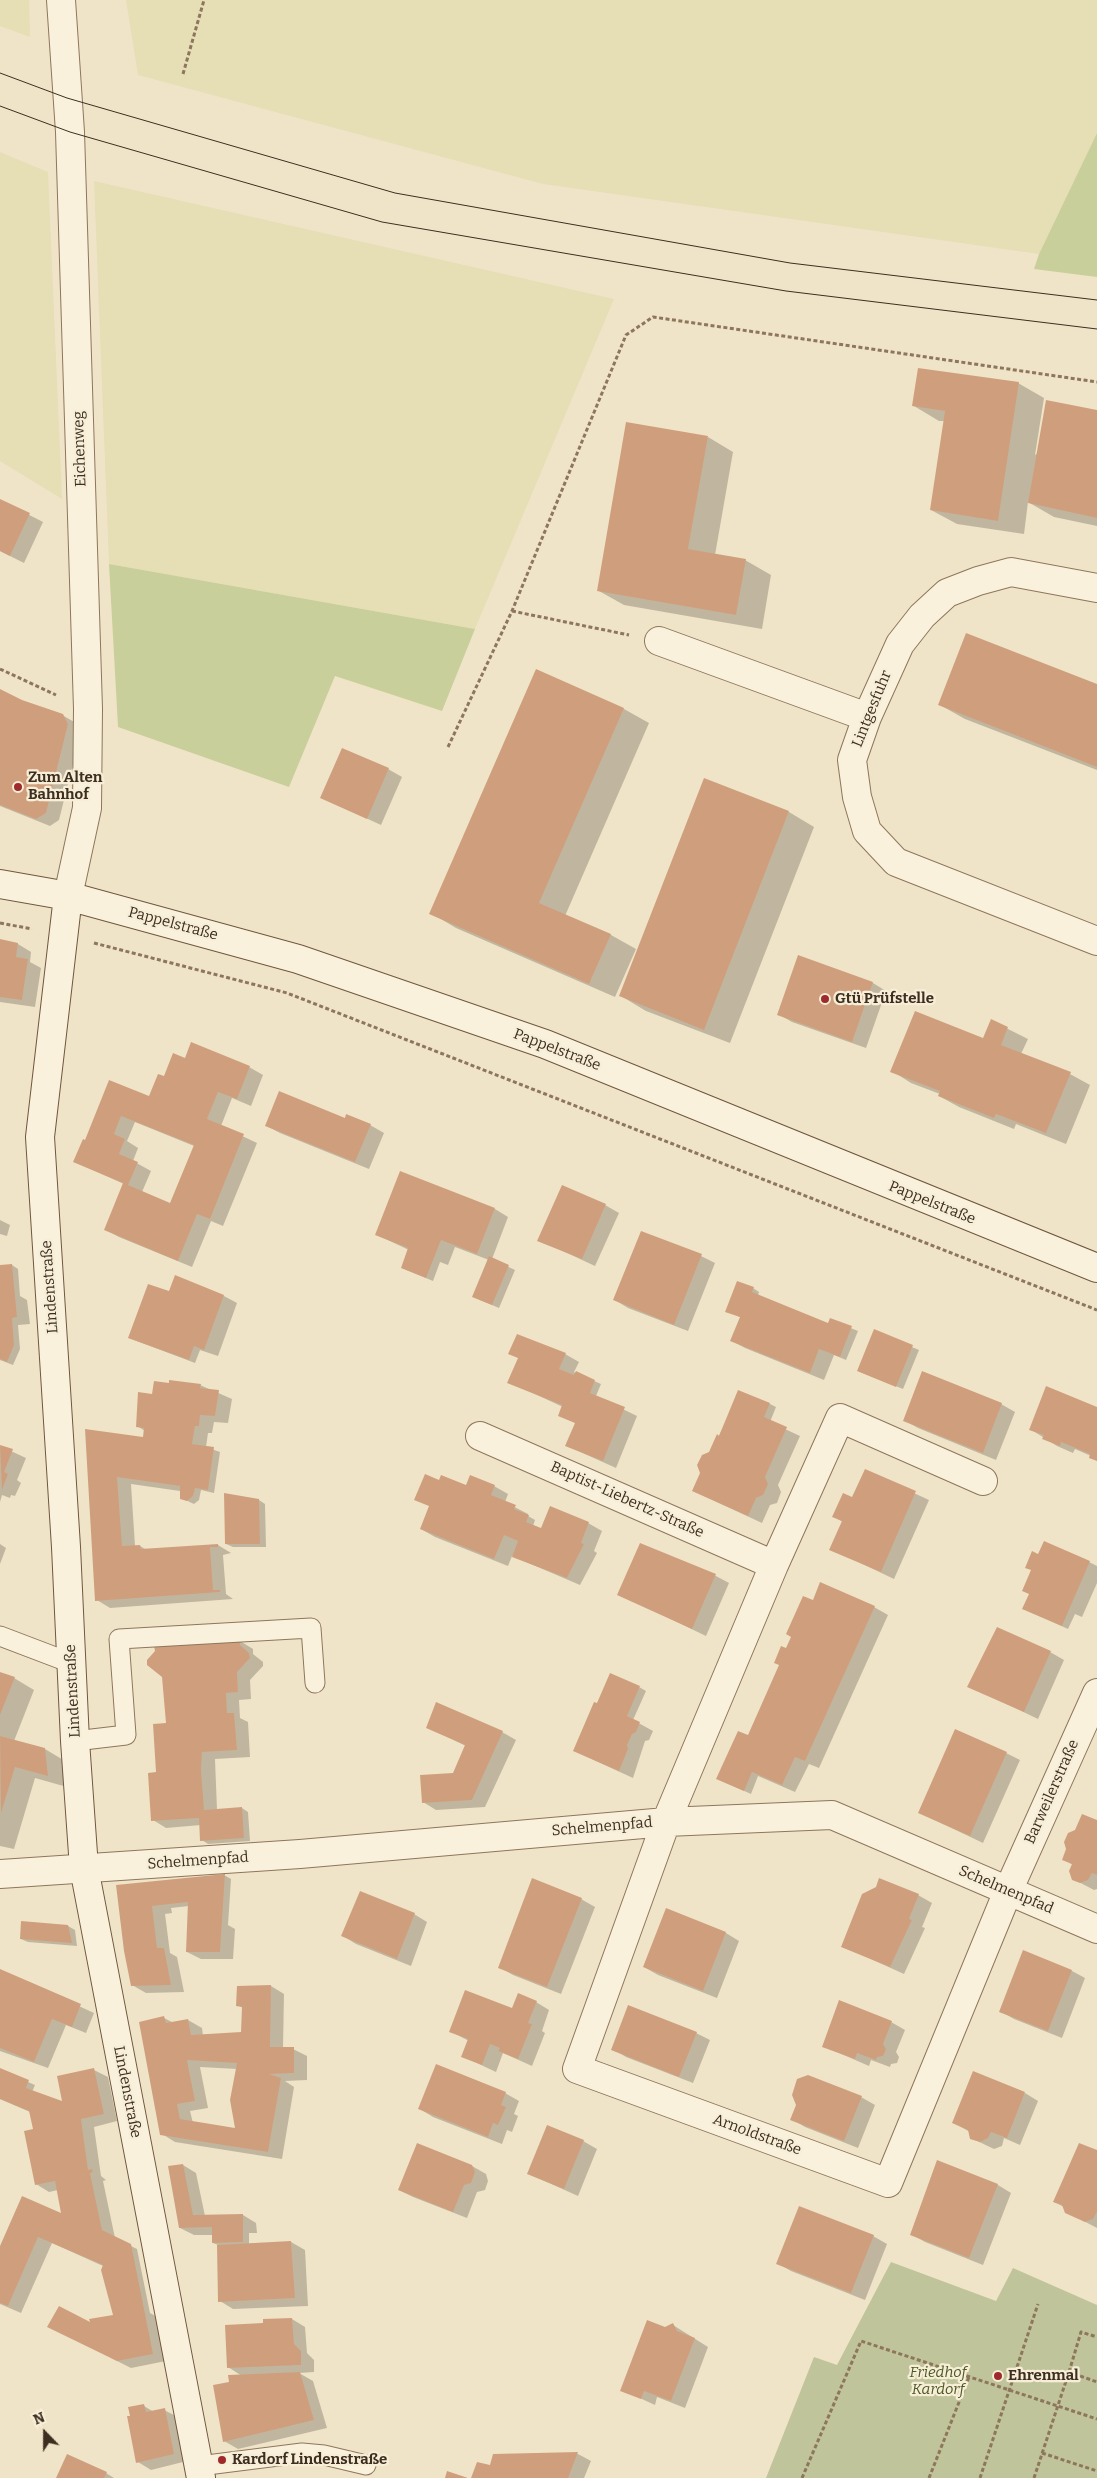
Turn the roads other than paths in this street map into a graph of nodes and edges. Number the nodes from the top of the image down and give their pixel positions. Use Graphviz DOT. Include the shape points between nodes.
graph roads {
  1 [pos="61,0"];
  2 [pos="1097,588"];
  3 [pos="659,641"];
  4 [pos="867,717"];
  5 [pos="0,884"];
  6 [pos="68,896"];
  7 [pos="1097,941"];
  8 [pos="1097,1268"];
  9 [pos="480,1436"];
  10 [pos="983,1481"];
  11 [pos="774,1565"];
  12 [pos="0,1636"];
  13 [pos="71,1663"];
  14 [pos="315,1683"];
  15 [pos="1097,1693"];
  16 [pos="75,1741"];
  17 [pos="666,1822"];
  18 [pos="84,1868"];
  19 [pos="0,1874"];
  20 [pos="1008,1891"];
  21 [pos="1097,1929"];
  22 [pos="366,2465"];
  23 [pos="200,2472"];
  1 -- 6 [label="street, Eichenweg" via="70,132 88,709 87,808"];
  2 -- 4 [label="street, Lintgesfuhr" via="1011,572 947,593 922,616 900,644"];
  3 -- 4 [label="street"];
  4 -- 7 [label="street, Lintgesfuhr" via="852,760 857,797 867,831 896,862"];
  5 -- 6 [label="street, Pappelstraße"];
  6 -- 8 [label="street, Pappelstraße" via="298,959 545,1044"];
  6 -- 13 [label="street, Lindenstraße" via="40,1137"];
  9 -- 11 [label="street, Baptist-Liebertz-Straße"];
  10 -- 11 [label="street" via="840,1418"];
  11 -- 17 [label="street"];
  12 -- 13 [label="lane"];
  13 -- 16 [label="street, Lindenstraße"];
  14 -- 16 [label="lane" via="311,1628 119,1639 126,1735"];
  15 -- 20 [label="street, Barweilerstraße"];
  16 -- 18 [label="street, Lindenstraße"];
  17 -- 18 [label="street, Schelmenpfad" via="300,1854"];
  17 -- 20 [label="street, Schelmenpfad" via="832,1815"];
  17 -- 20 [label="street, Arnoldstraße" via="577,2068 888,2183"];
  18 -- 19 [label="street, Schelmenpfad"];
  18 -- 23 [label="street, Lindenstraße"];
  20 -- 21 [label="street, Schelmenpfad"];
  22 -- 23 [label="lane" via="302,2453"];
}
